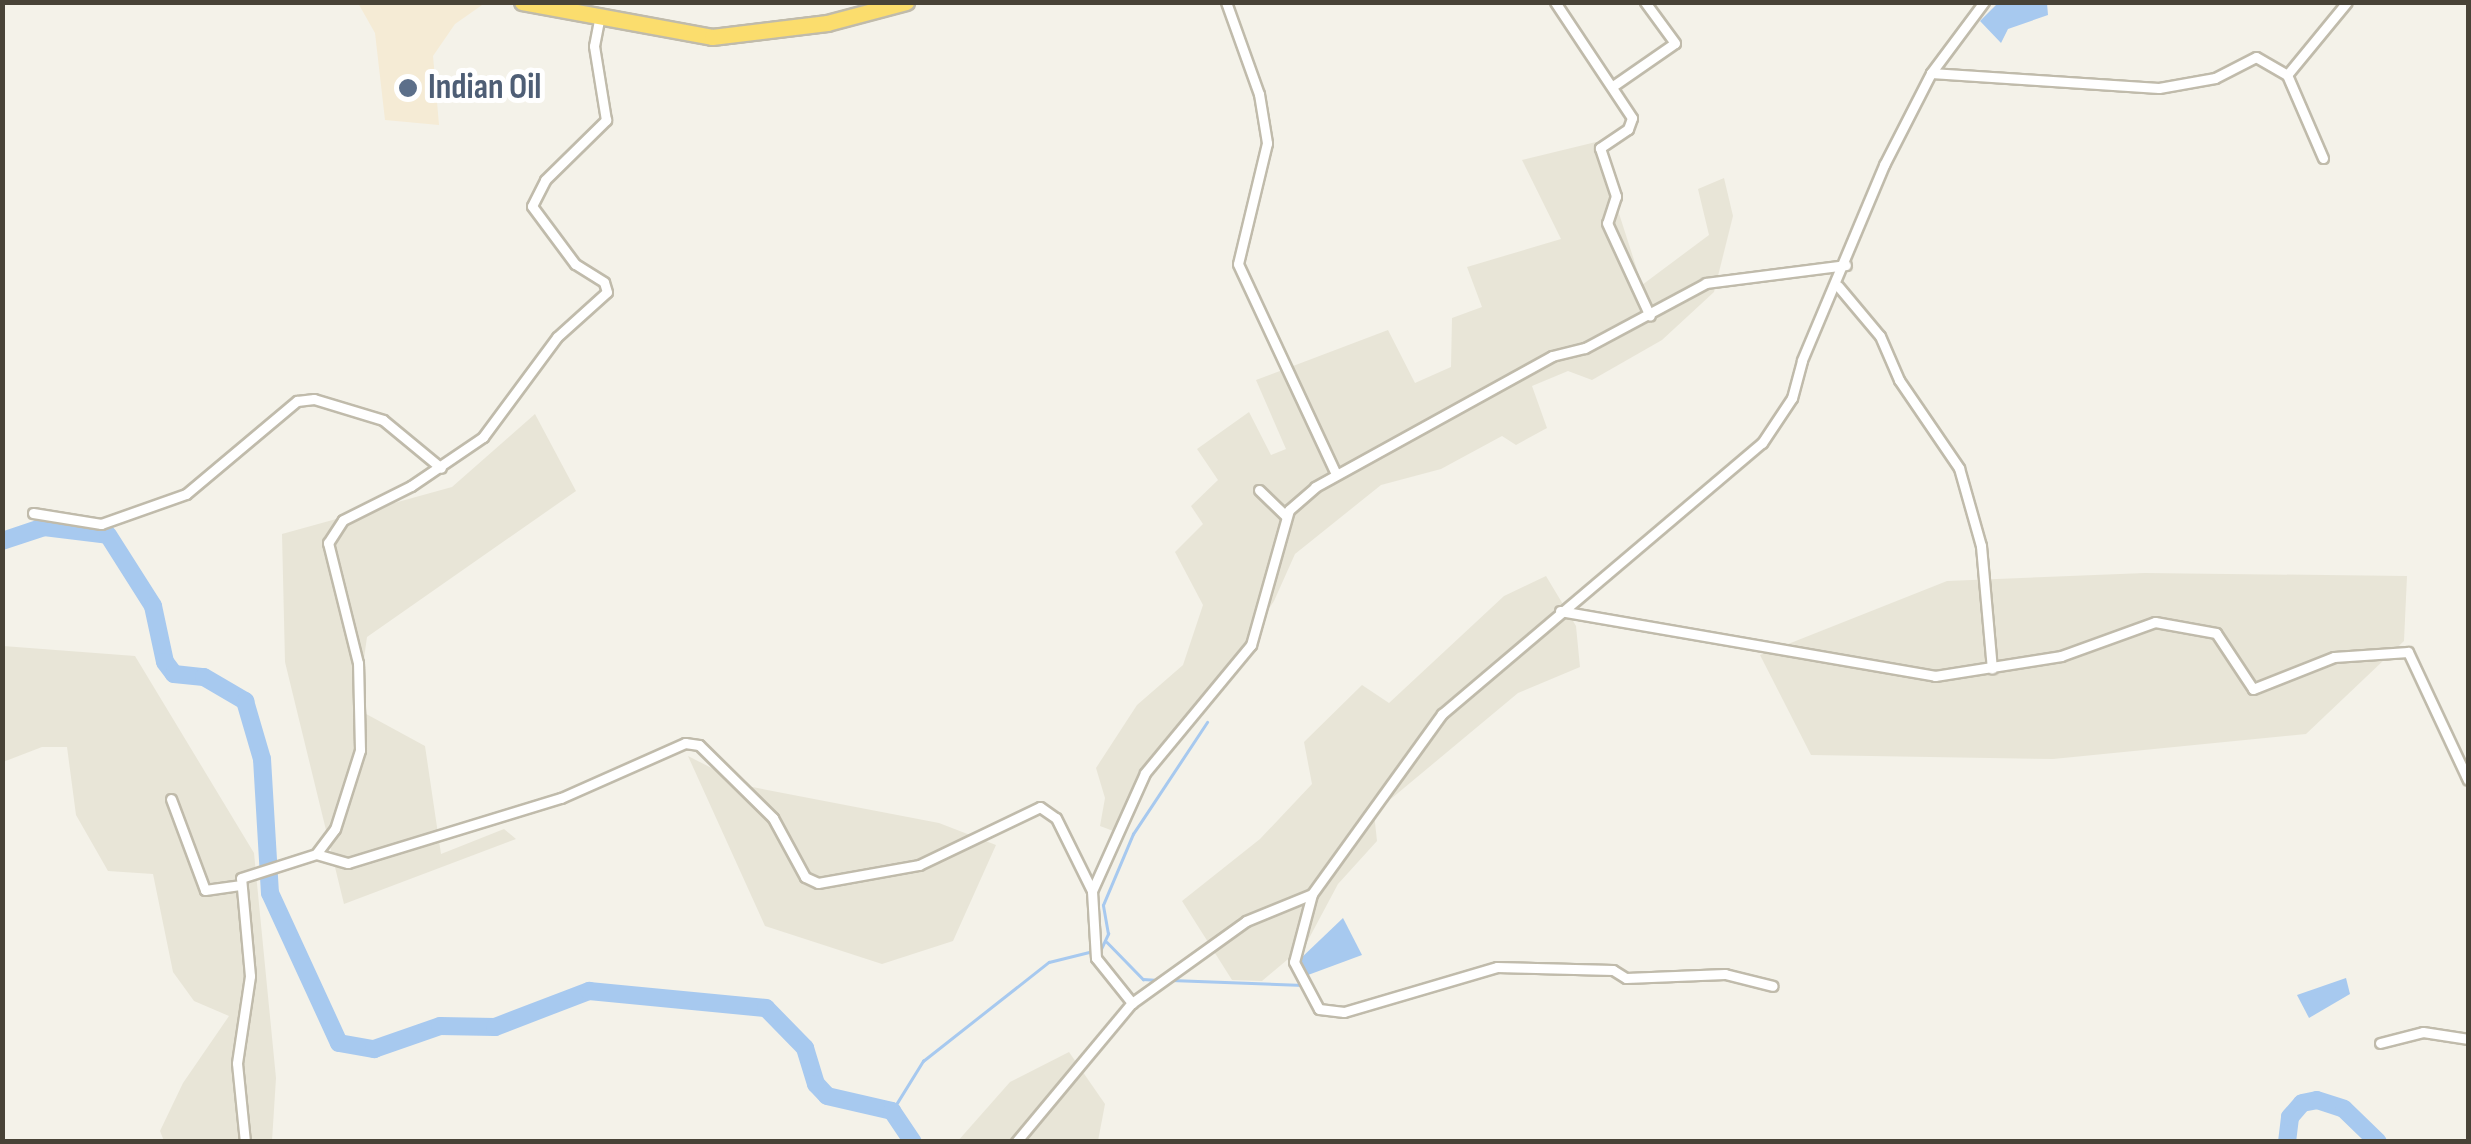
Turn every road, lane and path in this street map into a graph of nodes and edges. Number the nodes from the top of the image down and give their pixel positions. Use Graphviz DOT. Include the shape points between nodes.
graph roads {
  1 [pos="522,2"];
  2 [pos="906,2"];
  3 [pos="1226,2"];
  4 [pos="1555,2"];
  5 [pos="1645,2"];
  6 [pos="1984,2"];
  7 [pos="2346,2"];
  8 [pos="598,20"];
  9 [pos="1931,72"];
  10 [pos="2287,74"];
  11 [pos="1612,86"];
  12 [pos="2323,158"];
  13 [pos="1846,265"];
  14 [pos="1838,286"];
  15 [pos="1650,316"];
  16 [pos="441,468"];
  17 [pos="1335,472"];
  18 [pos="1260,490"];
  19 [pos="34,513"];
  20 [pos="1286,516"];
  21 [pos="1560,611"];
  22 [pos="1992,669"];
  23 [pos="2468,780"];
  24 [pos="171,799"];
  25 [pos="316,854"];
  26 [pos="240,885"];
  27 [pos="1092,892"];
  28 [pos="1312,894"];
  29 [pos="1773,986"];
  30 [pos="1132,1003"];
  31 [pos="2468,1039"];
  32 [pos="2380,1043"];
  33 [pos="245,1142"];
  34 [pos="1016,1142"];
  1 -- 8 [label="highway"];
  2 -- 8 [label="highway" via="827,22 712,37"];
  3 -- 17 [label="street" via="1259,94 1267,143 1238,264"];
  4 -- 11 [label="street"];
  5 -- 11 [label="street" via="1675,44"];
  6 -- 9 [label="street"];
  7 -- 10 [label="street"];
  8 -- 16 [label="street" via="594,46 606,120 545,180 532,206 556,241 604,282 606,292 557,337 496,424"];
  9 -- 10 [label="street" via="2159,88 2215,78 2256,56"];
  9 -- 13 [label="street" via="1884,165"];
  10 -- 12 [label="street"];
  11 -- 15 [label="street" via="1632,118 1628,129 1600,148 1616,196 1607,223"];
  13 -- 14 [label="street"];
  13 -- 15 [label="street" via="1706,283"];
  14 -- 21 [label="street" via="1802,360 1792,398 1762,443"];
  14 -- 22 [label="street" via="1880,336 1900,380 1959,468 1982,546"];
  15 -- 17 [label="street" via="1552,356 1484,399"];
  16 -- 19 [label="street" via="383,420 314,399 296,401 186,494 102,524"];
  16 -- 25 [label="street" via="343,520 328,543 358,663 362,724 351,791"];
  17 -- 20 [label="street"];
  18 -- 20 [label="street"];
  20 -- 27 [label="street" via="1252,645 1146,774"];
  21 -- 22 [label="street" via="1803,648 1858,667 1935,676"];
  21 -- 28 [label="street" via="1442,714"];
  22 -- 23 [label="street" via="2062,656 2156,622 2216,633 2253,688 2334,657 2408,652"];
  24 -- 26 [label="street" via="205,890"];
  25 -- 26 [label="street" via="250,871"];
  25 -- 27 [label="street" via="348,863 561,798 685,742 699,745 773,818 805,877 818,884 919,865 1040,807 1056,818"];
  26 -- 33 [label="street" via="250,976 237,1062"];
  27 -- 30 [label="street" via="1096,958"];
  28 -- 29 [label="street" via="1294,962 1318,1009 1344,1012 1497,966 1613,970 1626,978 1725,974"];
  28 -- 30 [label="street" via="1246,921"];
  30 -- 34 [label="street"];
  31 -- 32 [label="street" via="2423,1032"];
}
